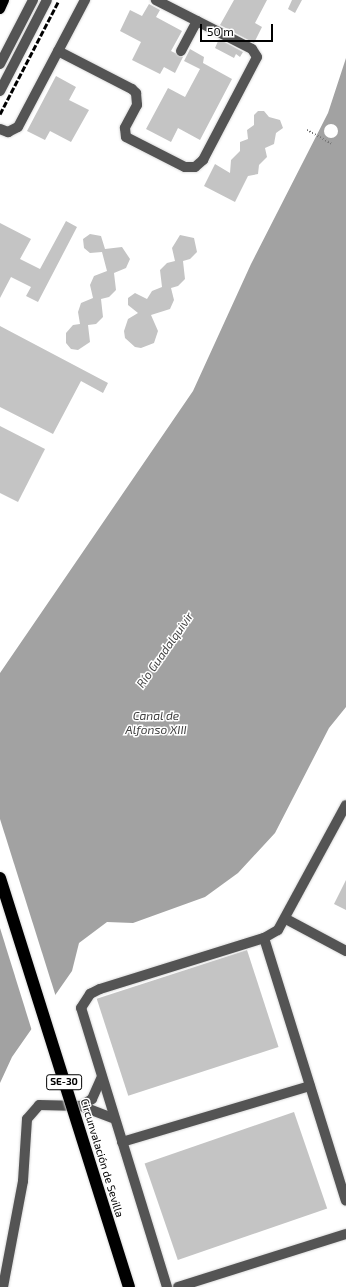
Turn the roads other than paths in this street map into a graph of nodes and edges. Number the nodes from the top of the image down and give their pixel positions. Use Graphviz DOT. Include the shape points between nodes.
graph roads {
  1 [pos="4,0"];
  2 [pos="33,0"];
  3 [pos="47,0"];
  4 [pos="85,0"];
  5 [pos="156,0"];
  6 [pos="0,9"];
  7 [pos="197,21"];
  8 [pos="58,51"];
  9 [pos="181,51"];
  10 [pos="0,64"];
  11 [pos="0,91"];
  12 [pos="0,129"];
  13 [pos="346,805"];
  14 [pos="0,878"];
  15 [pos="286,919"];
  16 [pos="264,938"];
  17 [pos="346,951"];
  18 [pos="102,1077"];
  19 [pos="310,1086"];
  20 [pos="81,1106"];
  21 [pos="115,1119"];
  22 [pos="122,1142"];
  23 [pos="346,1201"];
  24 [pos="346,1234"];
  25 [pos="3,1287"];
  26 [pos="129,1287"];
  27 [pos="167,1287"];
  28 [pos="178,1287"];
  1 -- 6 [label="main road"];
  2 -- 10 [label="street"];
  3 -- 11 [label="street"];
  4 -- 8 [label="street"];
  5 -- 7 [label="street"];
  7 -- 8 [label="street" via="252,50 257,57 203,160 191,168 126,136 125,128 137,105 137,98 132,89"];
  7 -- 9 [label="street"];
  8 -- 12 [label="street" via="18,127 8,132"];
  13 -- 15 [label="street"];
  14 -- 26 [label="highway, Circunvalación de Sevilla / SE-30, bridge"];
  15 -- 16 [label="street" via="278,930"];
  15 -- 17 [label="street"];
  16 -- 18 [label="street" via="100,988 90,994 81,1008"];
  16 -- 19 [label="street"];
  18 -- 20 [label="street" via="92,1099"];
  18 -- 21 [label="street"];
  19 -- 22 [label="street"];
  19 -- 23 [label="street"];
  20 -- 21 [label="street"];
  20 -- 25 [label="street" via="39,1105 27,1119 23,1181"];
  21 -- 22 [label="street"];
  22 -- 27 [label="street"];
  24 -- 28 [label="street"];
}
